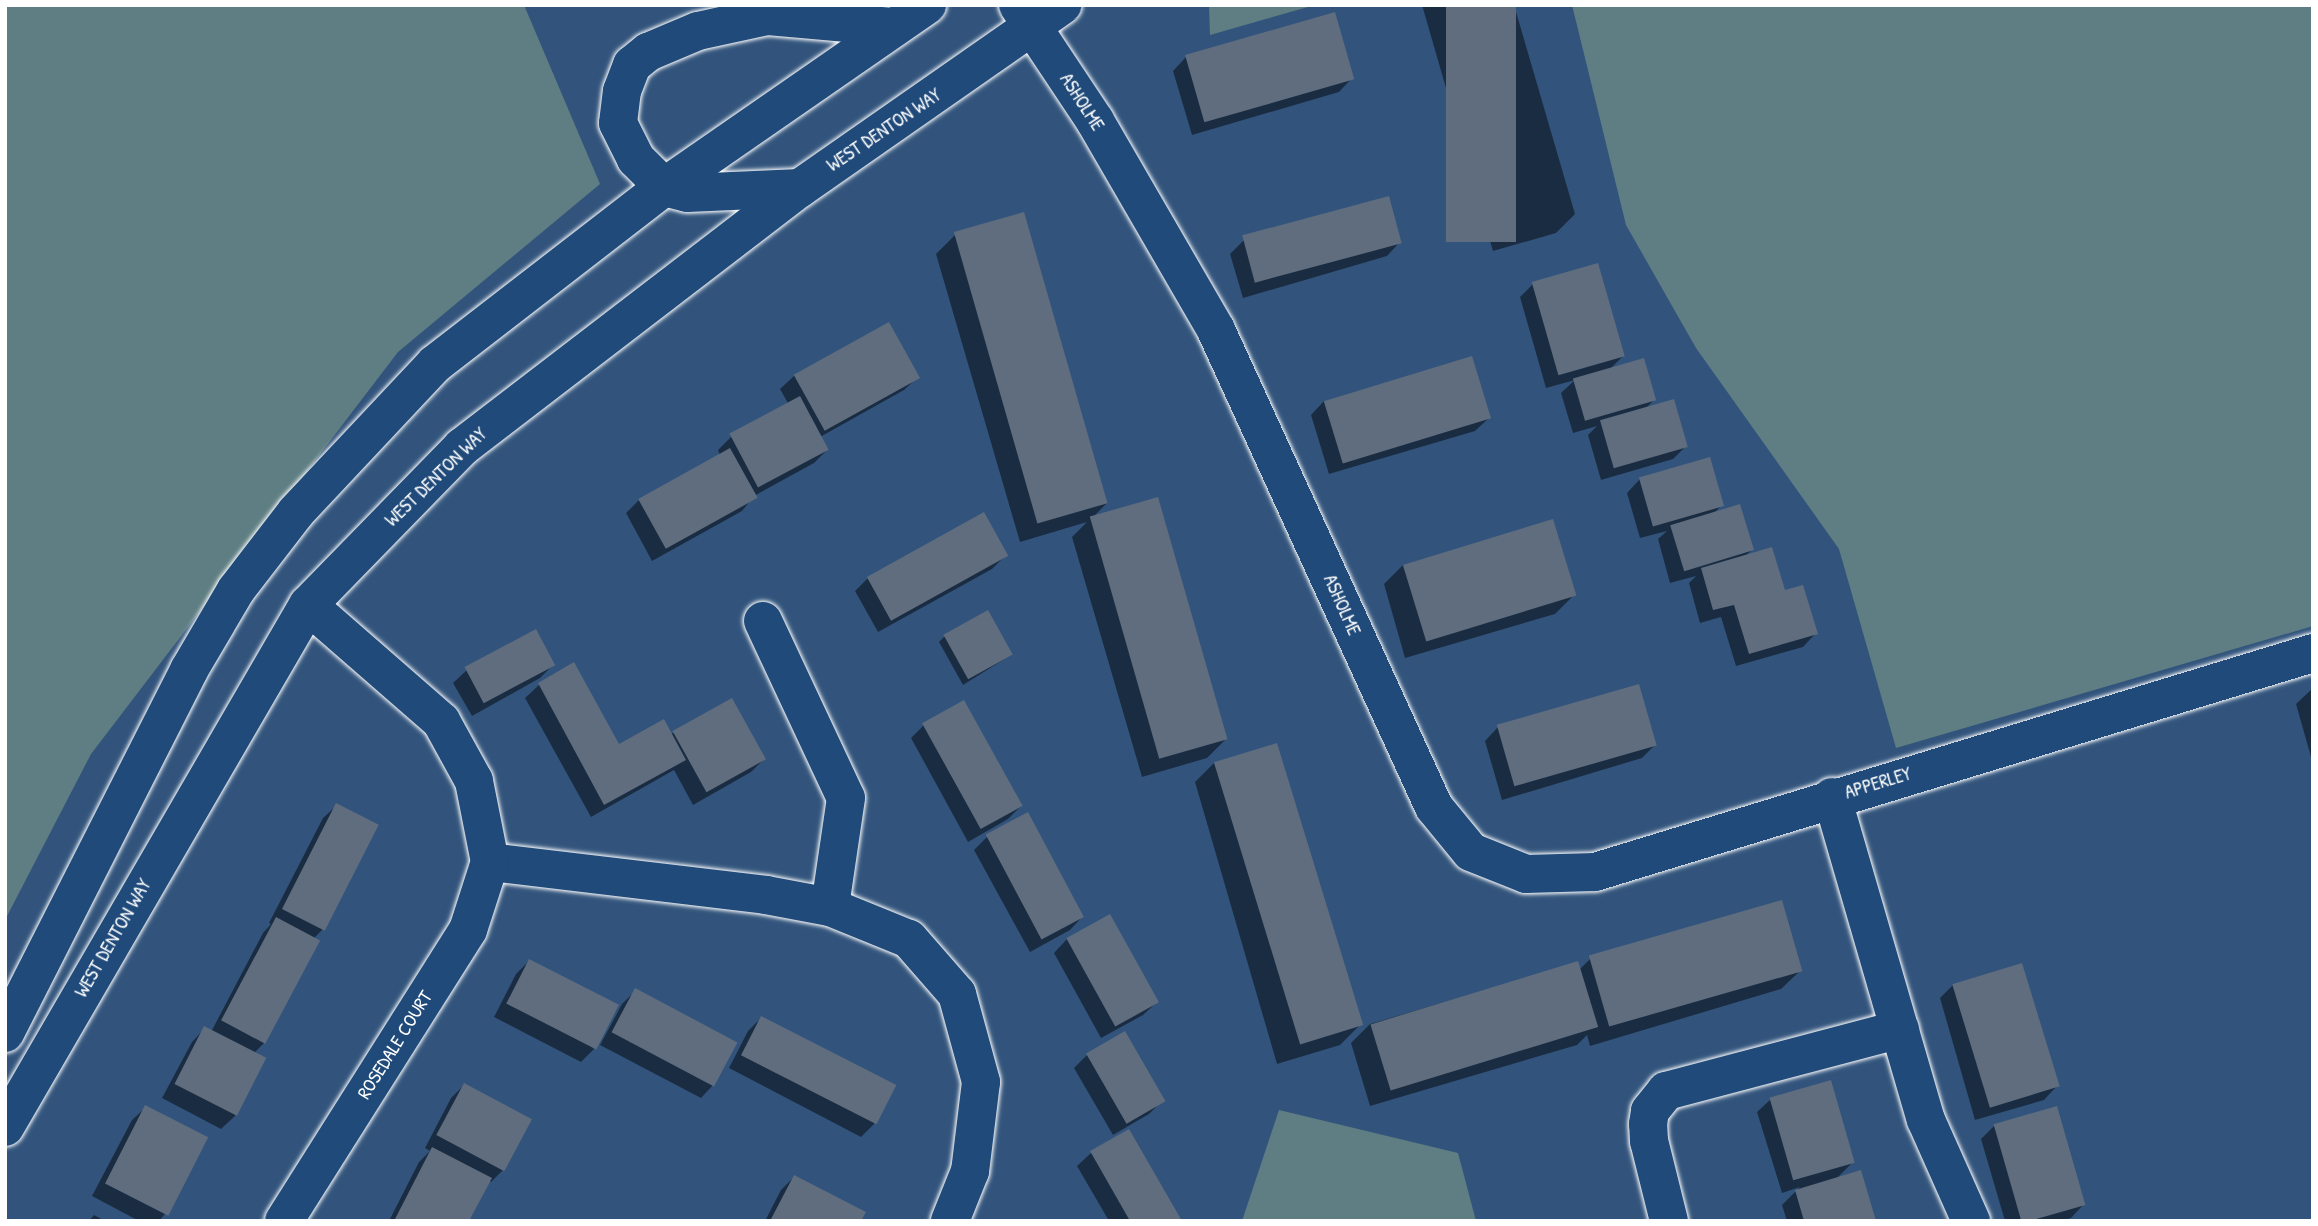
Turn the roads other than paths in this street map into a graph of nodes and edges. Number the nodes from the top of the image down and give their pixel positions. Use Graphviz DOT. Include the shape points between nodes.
graph roads {
  1 [pos="927,5"];
  2 [pos="1038,12"];
  3 [pos="894,27"];
  4 [pos="664,187"];
  5 [pos="800,188"];
  6 [pos="308,605"];
  7 [pos="763,621"];
  8 [pos="2313,653"];
  9 [pos="1832,797"];
  10 [pos="490,862"];
  11 [pos="830,907"];
  12 [pos="1900,1029"];
  13 [pos="5,1033"];
  14 [pos="5,1127"];
  15 [pos="284,1221"];
  16 [pos="950,1221"];
  17 [pos="1669,1221"];
  18 [pos="1971,1221"];
  1 -- 3 [label="street"];
  2 -- 5 [label="street, WEST DENTON WAY"];
  2 -- 9 [label="street, ASHOLME" via="1095,121 1216,330 1434,807 1471,852 1526,874 1595,872"];
  3 -- 4 [label="street"];
  3 -- 4 [label="street" via="767,16 698,31 648,52 632,65 621,91 618,123 636,159"];
  4 -- 5 [label="street" via="687,193"];
  4 -- 13 [label="street" via="435,363 296,512 236,590 189,670"];
  5 -- 6 [label="street, WEST DENTON WAY" via="462,447"];
  6 -- 10 [label="street, ROSEDALE COURT" via="441,721 474,781"];
  6 -- 14 [label="street, WEST DENTON WAY"];
  7 -- 11 [label="street" via="846,798"];
  8 -- 9 [label="street, APPERLEY"];
  9 -- 12 [label="street, APPERLEY"];
  10 -- 11 [label="street"];
  10 -- 15 [label="street, ROSEDALE COURT" via="468,930"];
  11 -- 16 [label="street" via="909,939 957,994 981,1082 970,1171"];
  12 -- 17 [label="street" via="1666,1091 1650,1111 1648,1124"];
  12 -- 18 [label="street, APPERLEY" via="1926,1120"];
}
